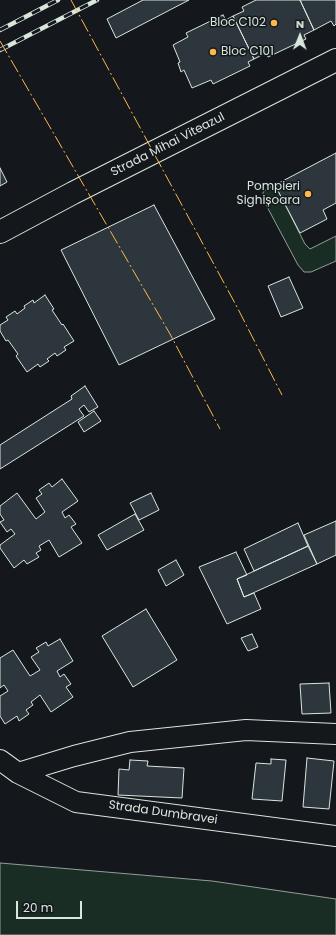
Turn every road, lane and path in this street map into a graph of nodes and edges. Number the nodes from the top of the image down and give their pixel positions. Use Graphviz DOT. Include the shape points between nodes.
graph roads {
  1 [pos="336,60"];
  2 [pos="0,232"];
  3 [pos="336,734"];
  4 [pos="0,760"];
  5 [pos="18,773"];
  6 [pos="336,836"];
  1 -- 2 [label="highway, Strada Mihai Viteazul"];
  3 -- 5 [label="street" via="246,730 130,742"];
  4 -- 5 [label="street, Strada Dumbravei"];
  5 -- 6 [label="street, Strada Dumbravei" via="76,802"];
}
